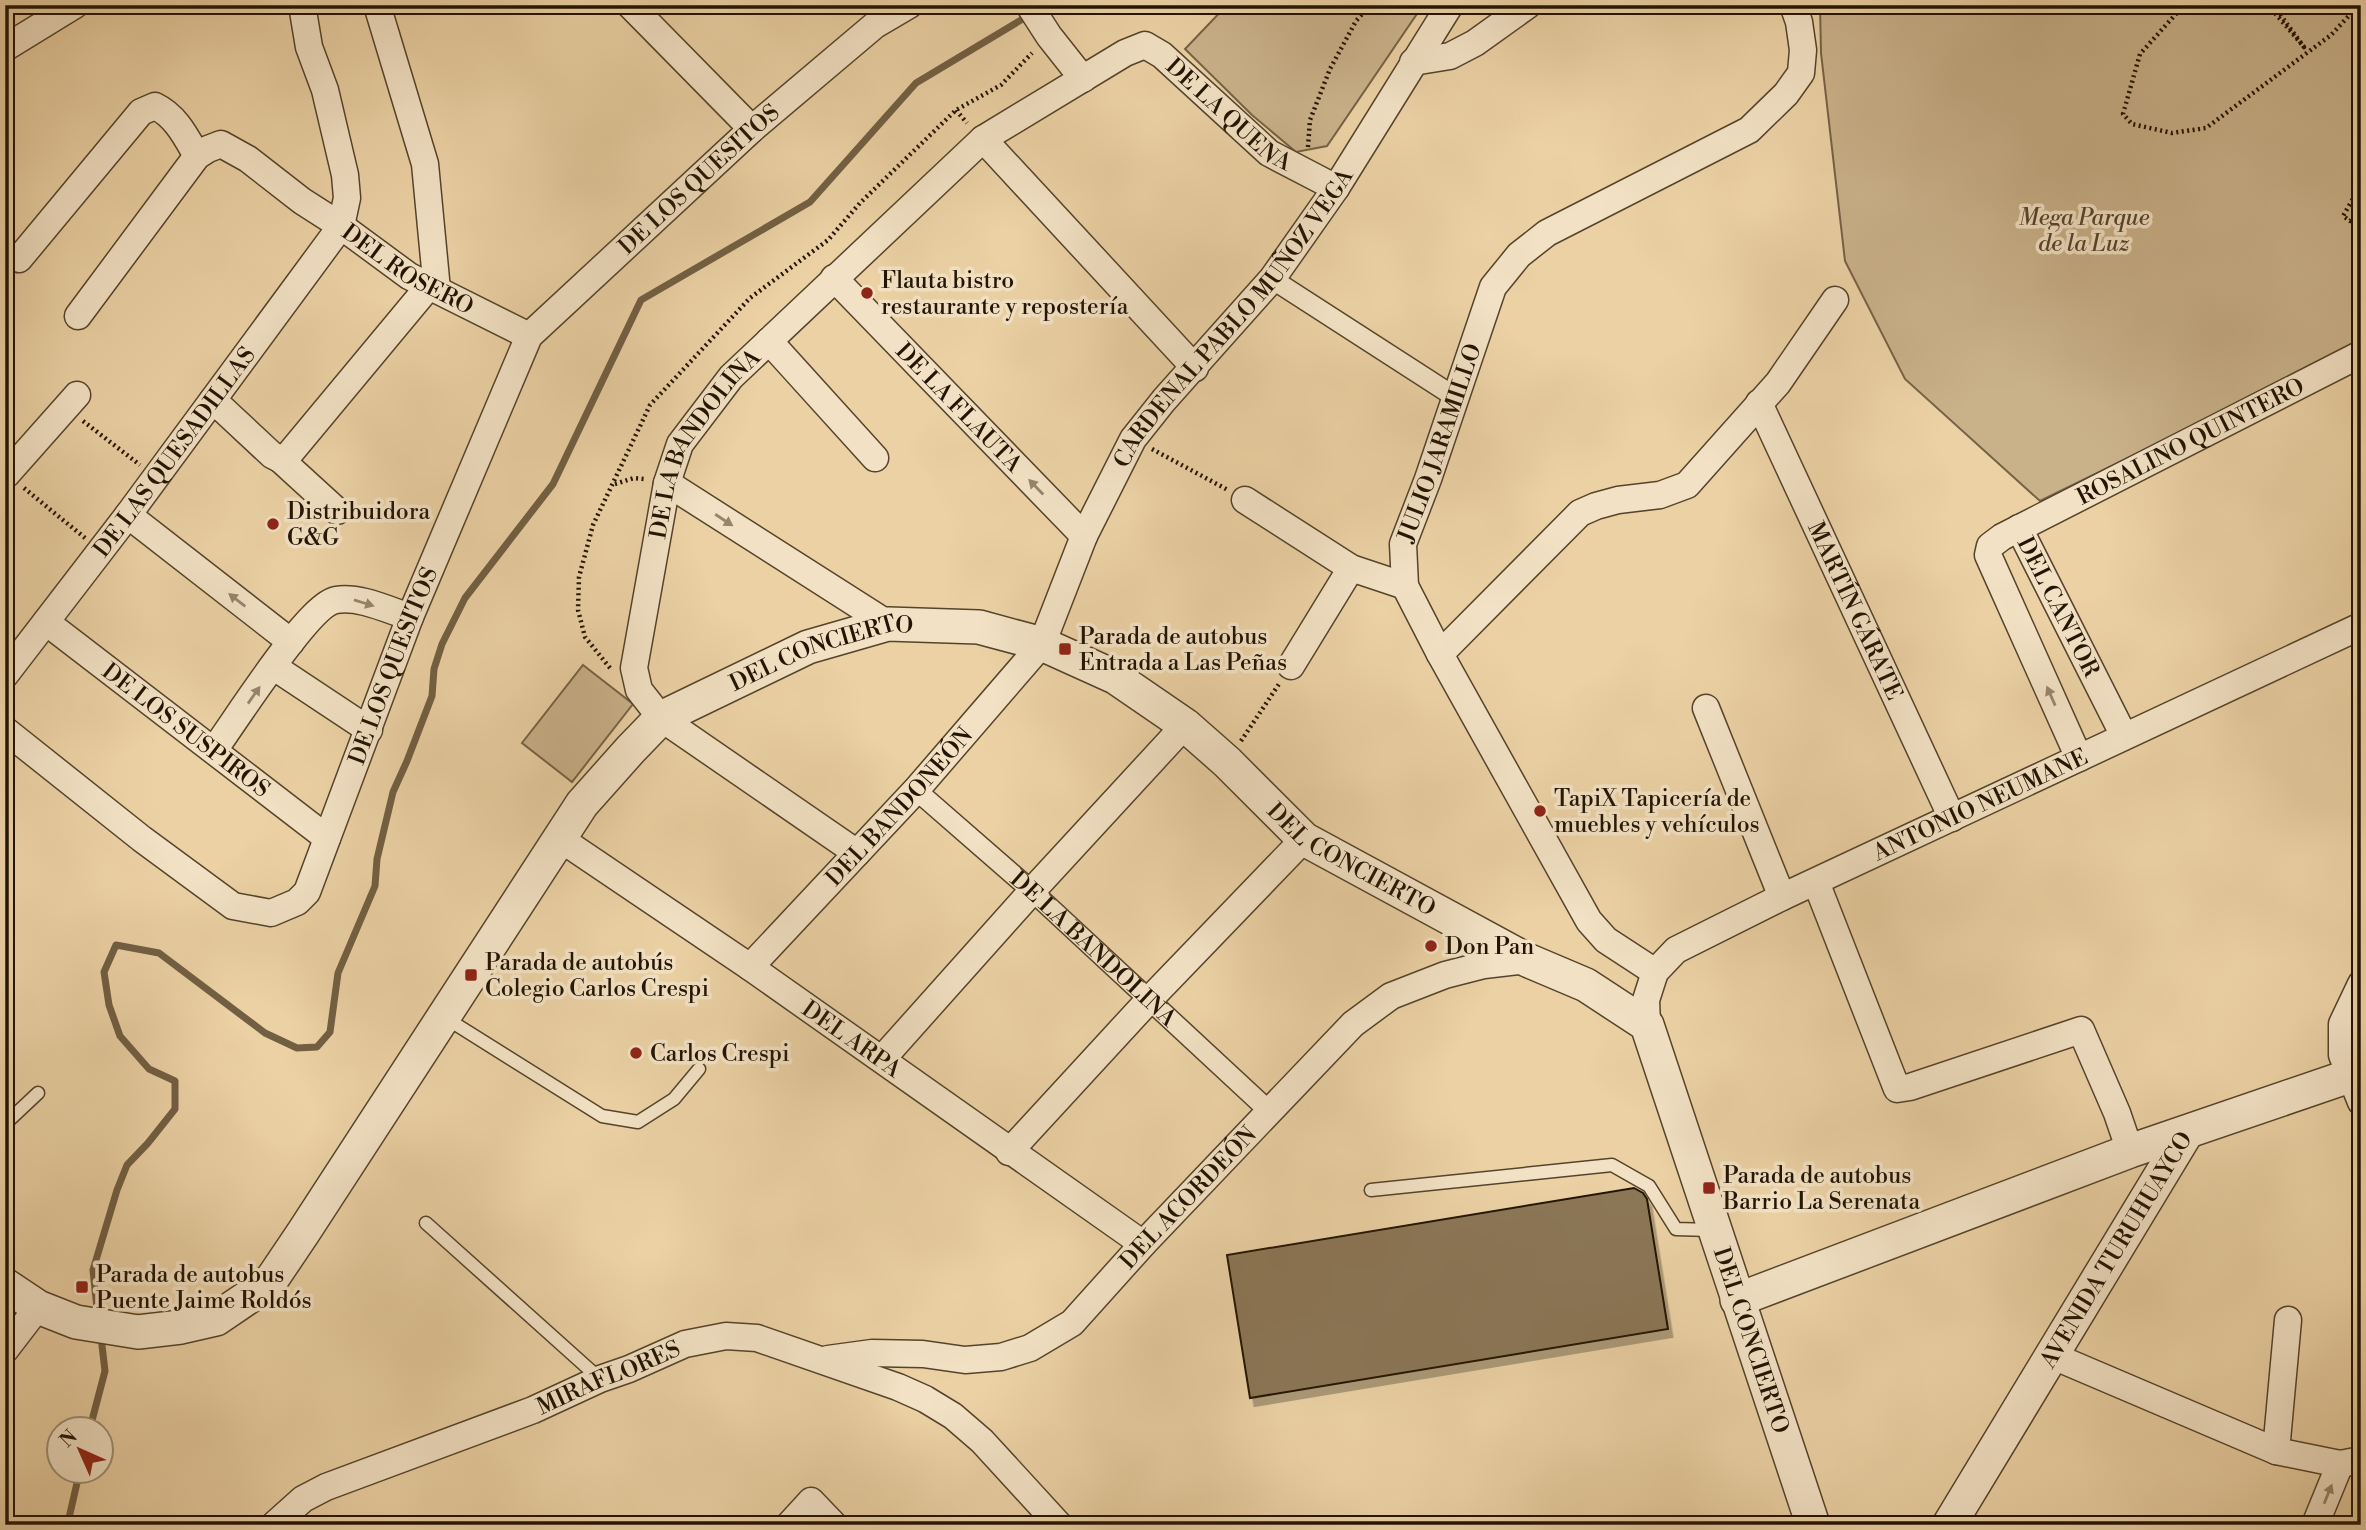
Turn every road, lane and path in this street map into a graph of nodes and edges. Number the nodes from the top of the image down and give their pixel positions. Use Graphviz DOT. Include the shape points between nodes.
graph roads {
  1 [pos="75,5"];
  2 [pos="302,5"];
  3 [pos="377,5"];
  4 [pos="630,5"];
  5 [pos="909,5"];
  6 [pos="1370,5"];
  7 [pos="1450,5"];
  8 [pos="1528,5"];
  9 [pos="1793,5"];
  10 [pos="2184,5"];
  11 [pos="2271,5"];
  12 [pos="2359,5"];
  13 [pos="1036,16"];
  14 [pos="5,48"];
  15 [pos="1125,53"];
  16 [pos="1413,62"];
  17 [pos="1083,79"];
  18 [pos="752,128"];
  19 [pos="983,139"];
  20 [pos="197,156"];
  21 [pos="1299,170"];
  22 [pos="2361,185"];
  23 [pos="1336,188"];
  24 [pos="2361,211"];
  25 [pos="341,226"];
  26 [pos="19,259"];
  27 [pos="834,278"];
  28 [pos="1272,279"];
  29 [pos="433,288"];
  30 [pos="1835,300"];
  31 [pos="78,316"];
  32 [pos="529,336"];
  33 [pos="769,341"];
  34 [pos="2361,354"];
  35 [pos="1195,368"];
  36 [pos="1455,397"];
  37 [pos="213,400"];
  38 [pos="71,401"];
  39 [pos="1759,403"];
  40 [pos="1133,439"];
  41 [pos="875,458"];
  42 [pos="280,459"];
  43 [pos="6,473"];
  44 [pos="156,477"];
  45 [pos="667,483"];
  46 [pos="614,484"];
  47 [pos="1245,500"];
  48 [pos="337,511"];
  49 [pos="128,515"];
  50 [pos="2020,528"];
  51 [pos="1084,536"];
  52 [pos="100,551"];
  53 [pos="1351,568"];
  54 [pos="1405,586"];
  55 [pos="410,617"];
  56 [pos="46,622"];
  57 [pos="888,624"];
  58 [pos="2361,626"];
  59 [pos="291,642"];
  60 [pos="1042,644"];
  61 [pos="1440,654"];
  62 [pos="1291,666"];
  63 [pos="274,667"];
  64 [pos="5,675"];
  65 [pos="1706,708"];
  66 [pos="661,718"];
  67 [pos="1185,725"];
  68 [pos="5,730"];
  69 [pos="369,730"];
  70 [pos="2124,736"];
  71 [pos="214,750"];
  72 [pos="2080,758"];
  73 [pos="1227,762"];
  74 [pos="916,790"];
  75 [pos="1952,818"];
  76 [pos="327,838"];
  77 [pos="559,838"];
  78 [pos="1304,839"];
  79 [pos="857,853"];
  80 [pos="1816,882"];
  81 [pos="1032,891"];
  82 [pos="1783,897"];
  83 [pos="1527,960"];
  84 [pos="750,967"];
  85 [pos="1655,972"];
  86 [pos="2361,984"];
  87 [pos="1148,1001"];
  88 [pos="444,1017"];
  89 [pos="1647,1024"];
  90 [pos="882,1059"];
  91 [pos="699,1069"];
  92 [pos="2357,1083"];
  93 [pos="38,1093"];
  94 [pos="1269,1111"];
  95 [pos="5,1124"];
  96 [pos="2187,1132"];
  97 [pos="2130,1151"];
  98 [pos="1009,1152"];
  99 [pos="1371,1190"];
  100 [pos="426,1223"];
  101 [pos="1714,1230"];
  102 [pos="1143,1244"];
  103 [pos="5,1285"];
  104 [pos="1737,1300"];
  105 [pos="38,1307"];
  106 [pos="2288,1320"];
  107 [pos="5,1350"];
  108 [pos="2053,1356"];
  109 [pos="822,1360"];
  110 [pos="600,1379"];
  111 [pos="2276,1451"];
  112 [pos="2350,1462"];
  113 [pos="274,1525"];
  114 [pos="789,1525"];
  115 [pos="834,1525"];
  116 [pos="1059,1525"];
  117 [pos="1814,1525"];
  118 [pos="1949,1525"];
  119 [pos="2315,1525"];
  1 -- 14 [label="street"];
  2 -- 25 [label="street, DEL ROSERO" via="309,47 325,90 345,175 347,198"];
  3 -- 29 [label="street" via="425,164"];
  4 -- 18 [label="street"];
  5 -- 18 [label="street, DE LOS QUESITOS" via="875,25"];
  6 -- 21 [label="path" via="1330,69 1310,120 1308,150"];
  7 -- 16 [label="street, CARDENAL PABLO MUÑOZ VEGA"];
  8 -- 16 [label="street" via="1450,56"];
  9 -- 36 [label="street, JULIO JARAMILLO" via="1803,50 1801,73 1786,94 1749,130 1548,233 1520,255 1493,287"];
  10 -- 12 [label="path" via="2140,54 2123,114 2132,124 2172,133 2206,128 2331,35"];
  11 -- 11 [label="path" via="2304,47"];
  13 -- 17 [label="street"];
  15 -- 17 [label="street, DE LA BANDOLINA"];
  15 -- 21 [label="street, DE LA QUENA" via="1145,45 1163,55 1269,153"];
  16 -- 23 [label="street, CARDENAL PABLO MUÑOZ VEGA"];
  17 -- 19 [label="street, DE LA BANDOLINA"];
  18 -- 32 [label="street, DE LOS QUESITOS"];
  19 -- 27 [label="street, DE LA BANDOLINA"];
  19 -- 35 [label="street"];
  20 -- 25 [label="street" via="221,144"];
  20 -- 26 [label="street" via="167,112 155,106 141,112"];
  20 -- 31 [label="street"];
  21 -- 23 [label="street, DE LA QUENA"];
  22 -- 24 [label="path" via="2343,216 2350,221"];
  23 -- 28 [label="street, CARDENAL PABLO MUÑOZ VEGA"];
  25 -- 29 [label="street, DEL ROSERO"];
  25 -- 37 [label="street, DE LAS QUESADILLAS"];
  27 -- 33 [label="street, DE LA BANDOLINA"];
  51 -- 27 [label="street, DE LA FLAUTA, one-way"];
  28 -- 35 [label="street, CARDENAL PABLO MUÑOZ VEGA"];
  28 -- 36 [label="street"];
  29 -- 32 [label="street, DEL ROSERO"];
  29 -- 42 [label="street" via="286,458"];
  30 -- 39 [label="street"];
  32 -- 55 [label="street, DE LOS QUESITOS"];
  33 -- 41 [label="street"];
  33 -- 45 [label="street, DE LA BANDOLINA" via="731,377 680,444"];
  34 -- 50 [label="street, ROSALINO QUINTERO"];
  35 -- 40 [label="street, CARDENAL PABLO MUÑOZ VEGA"];
  36 -- 54 [label="street, JULIO JARAMILLO" via="1403,544"];
  37 -- 42 [label="street"];
  37 -- 44 [label="street, DE LAS QUESADILLAS"];
  38 -- 43 [label="street"];
  38 -- 44 [label="path"];
  39 -- 61 [label="street" via="1687,485 1580,513"];
  39 -- 75 [label="street, MARTÍN GÁRATE"];
  40 -- 47 [label="path"];
  40 -- 51 [label="street, CARDENAL PABLO MUÑOZ VEGA"];
  42 -- 48 [label="street"];
  43 -- 52 [label="path"];
  44 -- 49 [label="street, DE LAS QUESADILLAS"];
  45 -- 46 [label="path" via="634,478"];
  45 -- 57 [label="street, one-way"];
  45 -- 66 [label="street, DE LA BANDOLINA" via="634,668 639,690"];
  47 -- 53 [label="street"];
  49 -- 52 [label="street, DE LAS QUESADILLAS"];
  59 -- 49 [label="street, one-way"];
  50 -- 70 [label="street, DEL CANTOR"];
  72 -- 50 [label="street, DEL CANTOR, one-way" via="1988,555 1995,541"];
  51 -- 60 [label="street, CARDENAL PABLO MUÑOZ VEGA"];
  52 -- 56 [label="street, DE LAS QUESADILLAS"];
  53 -- 54 [label="street"];
  53 -- 62 [label="street"];
  54 -- 61 [label="street, JULIO JARAMILLO"];
  59 -- 55 [label="street, one-way" via="319,609 334,600 352,599"];
  55 -- 69 [label="street, DE LOS QUESITOS"];
  56 -- 64 [label="street, DE LAS QUESADILLAS"];
  56 -- 71 [label="street, DE LOS SUSPIROS"];
  57 -- 60 [label="street, DEL CONCIERTO" via="979,627"];
  57 -- 66 [label="street, DEL CONCIERTO" via="808,647"];
  58 -- 70 [label="street, ANTONIO NEUMANE"];
  59 -- 63 [label="street"];
  60 -- 67 [label="street, DEL CONCIERTO" via="1115,677"];
  60 -- 74 [label="street, DEL BANDONEÓN"];
  61 -- 85 [label="street, JULIO JARAMILLO" via="1589,921 1606,940"];
  62 -- 73 [label="path"];
  63 -- 69 [label="street"];
  71 -- 63 [label="street, one-way"];
  65 -- 82 [label="street"];
  66 -- 77 [label="street" via="582,804"];
  66 -- 79 [label="street, DE LA BANDOLINA"];
  67 -- 73 [label="street, DEL CONCIERTO"];
  67 -- 81 [label="street"];
  68 -- 76 [label="street, DE LOS QUESITOS" via="233,906 271,913 297,902 307,892"];
  69 -- 76 [label="street, DE LOS QUESITOS"];
  70 -- 72 [label="street, ANTONIO NEUMANE"];
  71 -- 76 [label="street, DE LOS SUSPIROS"];
  72 -- 75 [label="street, ANTONIO NEUMANE"];
  73 -- 78 [label="street, DEL CONCIERTO"];
  74 -- 79 [label="street, DEL BANDONEÓN"];
  74 -- 81 [label="street, DE LA BANDOLINA"];
  75 -- 80 [label="street, ANTONIO NEUMANE"];
  77 -- 84 [label="street, DEL ARPA"];
  77 -- 88 [label="street"];
  78 -- 83 [label="street, DEL CONCIERTO"];
  78 -- 87 [label="street"];
  79 -- 84 [label="street, DEL BANDONEÓN"];
  80 -- 82 [label="street, ANTONIO NEUMANE"];
  80 -- 97 [label="street" via="1897,1089 2081,1030"];
  81 -- 87 [label="street, DE LA BANDOLINA"];
  81 -- 90 [label="street"];
  82 -- 85 [label="street, ANTONIO NEUMANE" via="1676,950"];
  83 -- 89 [label="street, DEL CONCIERTO" via="1586,985"];
  83 -- 94 [label="street, DEL ACORDEÓN" via="1445,975 1391,996 1353,1024"];
  84 -- 90 [label="street, DEL ARPA"];
  85 -- 89 [label="street" via="1646,1000"];
  86 -- 92 [label="street" via="2343,1024 2342,1055"];
  87 -- 94 [label="street, DE LA BANDOLINA"];
  87 -- 98 [label="street"];
  88 -- 91 [label="lane" via="602,1116 638,1122 674,1100"];
  88 -- 105 [label="street" via="272,1279 250,1296 216,1319 138,1332 76,1322"];
  89 -- 101 [label="street, DEL CONCIERTO"];
  90 -- 98 [label="street, DEL ARPA"];
  92 -- 96 [label="street, AVENIDA TURUHUAYCO"];
  93 -- 95 [label="lane"];
  94 -- 102 [label="street, DEL ACORDEÓN"];
  96 -- 97 [label="street"];
  96 -- 108 [label="street, AVENIDA TURUHUAYCO"];
  97 -- 104 [label="street"];
  98 -- 102 [label="street, DEL ARPA"];
  99 -- 101 [label="lane" via="1612,1165 1649,1186 1676,1228"];
  100 -- 110 [label="lane"];
  101 -- 104 [label="street, DEL CONCIERTO"];
  102 -- 109 [label="street, DEL ACORDEÓN" via="1072,1323 1031,1348 965,1360 872,1353"];
  103 -- 105 [label="street"];
  104 -- 117 [label="street, DEL CONCIERTO"];
  105 -- 107 [label="street"];
  106 -- 111 [label="street"];
  108 -- 111 [label="street"];
  108 -- 118 [label="street, AVENIDA TURUHUAYCO"];
  109 -- 110 [label="street, MIRAFLORES" via="757,1338 726,1336 685,1344"];
  109 -- 116 [label="street, MIRAFLORES" via="898,1387 953,1416"];
  110 -- 113 [label="street, MIRAFLORES" via="533,1410 326,1487 303,1499"];
  111 -- 112 [label="street"];
  119 -- 112 [label="street, one-way"];
  114 -- 115 [label="street" via="811,1501"];
}
